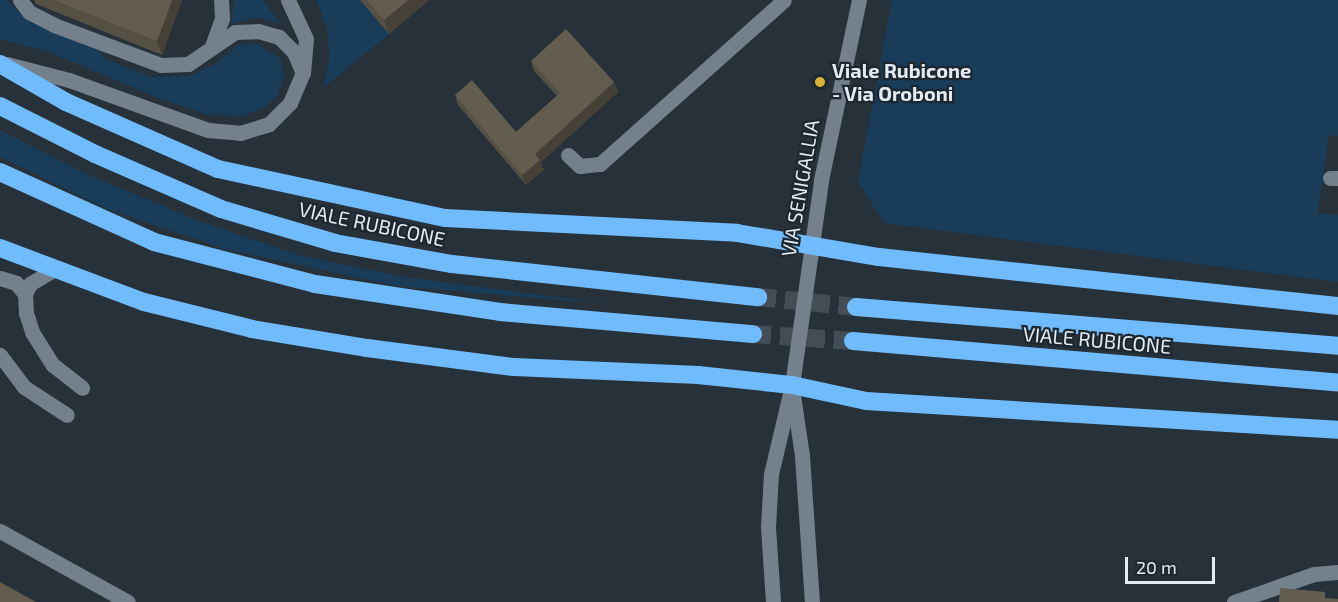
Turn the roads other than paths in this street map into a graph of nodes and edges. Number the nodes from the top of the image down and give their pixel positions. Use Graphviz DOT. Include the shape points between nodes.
graph roads {
  1 [pos="20,0"];
  2 [pos="221,0"];
  3 [pos="288,0"];
  4 [pos="783,0"];
  5 [pos="859,0"];
  6 [pos="212,46"];
  7 [pos="0,63"];
  8 [pos="303,73"];
  9 [pos="0,106"];
  10 [pos="568,155"];
  11 [pos="0,172"];
  12 [pos="0,248"];
  13 [pos="810,254"];
  14 [pos="52,270"];
  15 [pos="0,278"];
  16 [pos="25,294"];
  17 [pos="758,297"];
  18 [pos="1338,306"];
  19 [pos="855,307"];
  20 [pos="753,334"];
  21 [pos="853,341"];
  22 [pos="1338,346"];
  23 [pos="0,355"];
  24 [pos="1338,383"];
  25 [pos="792,385"];
  26 [pos="82,387"];
  27 [pos="67,415"];
  28 [pos="1338,430"];
  29 [pos="0,531"];
  30 [pos="1338,572"];
  31 [pos="770,583"];
  32 [pos="128,602"];
  33 [pos="764,602"];
  34 [pos="773,602"];
  35 [pos="812,602"];
  36 [pos="1234,602"];
  1 -- 6 [label="street" via="29,12 54,25 160,65 188,64"];
  2 -- 6 [label="street" via="222,18"];
  3 -- 8 [label="street" via="306,39"];
  4 -- 10 [label="street" via="600,164 580,166"];
  5 -- 13 [label="street, VIA SENIGALLIA"];
  6 -- 8 [label="street" via="235,32 258,31 279,37 294,52"];
  7 -- 8 [label="street" via="69,80 208,130 240,133 269,124 290,103"];
  7 -- 13 [label="highway" via="66,102 218,169 445,218 737,233"];
  9 -- 17 [label="highway, VIALE RUBICONE" via="95,154 221,209 335,243 452,264"];
  11 -- 20 [label="highway" via="154,242 315,284 500,312"];
  12 -- 14 [label="highway"];
  13 -- 18 [label="highway"];
  13 -- 25 [label="street, VIA SENIGALLIA"];
  14 -- 16 [label="street" via="30,284"];
  14 -- 25 [label="highway" via="144,302 252,329 356,346 514,367 698,375"];
  15 -- 16 [label="street" via="16,283"];
  16 -- 26 [label="street" via="32,332 53,364"];
  19 -- 22 [label="highway, VIALE RUBICONE"];
  21 -- 24 [label="highway, VIALE RUBICONE"];
  23 -- 27 [label="street" via="24,387"];
  25 -- 28 [label="highway" via="866,401"];
  25 -- 31 [label="street, VIA SENIGALLIA" via="771,474"];
  25 -- 35 [label="street, VIA SENIGALLIA" via="802,456"];
  29 -- 32 [label="street"];
  30 -- 36 [label="street" via="1314,574"];
  31 -- 33 [label="street"];
  31 -- 34 [label="street, VIA SENIGALLIA"];
}
